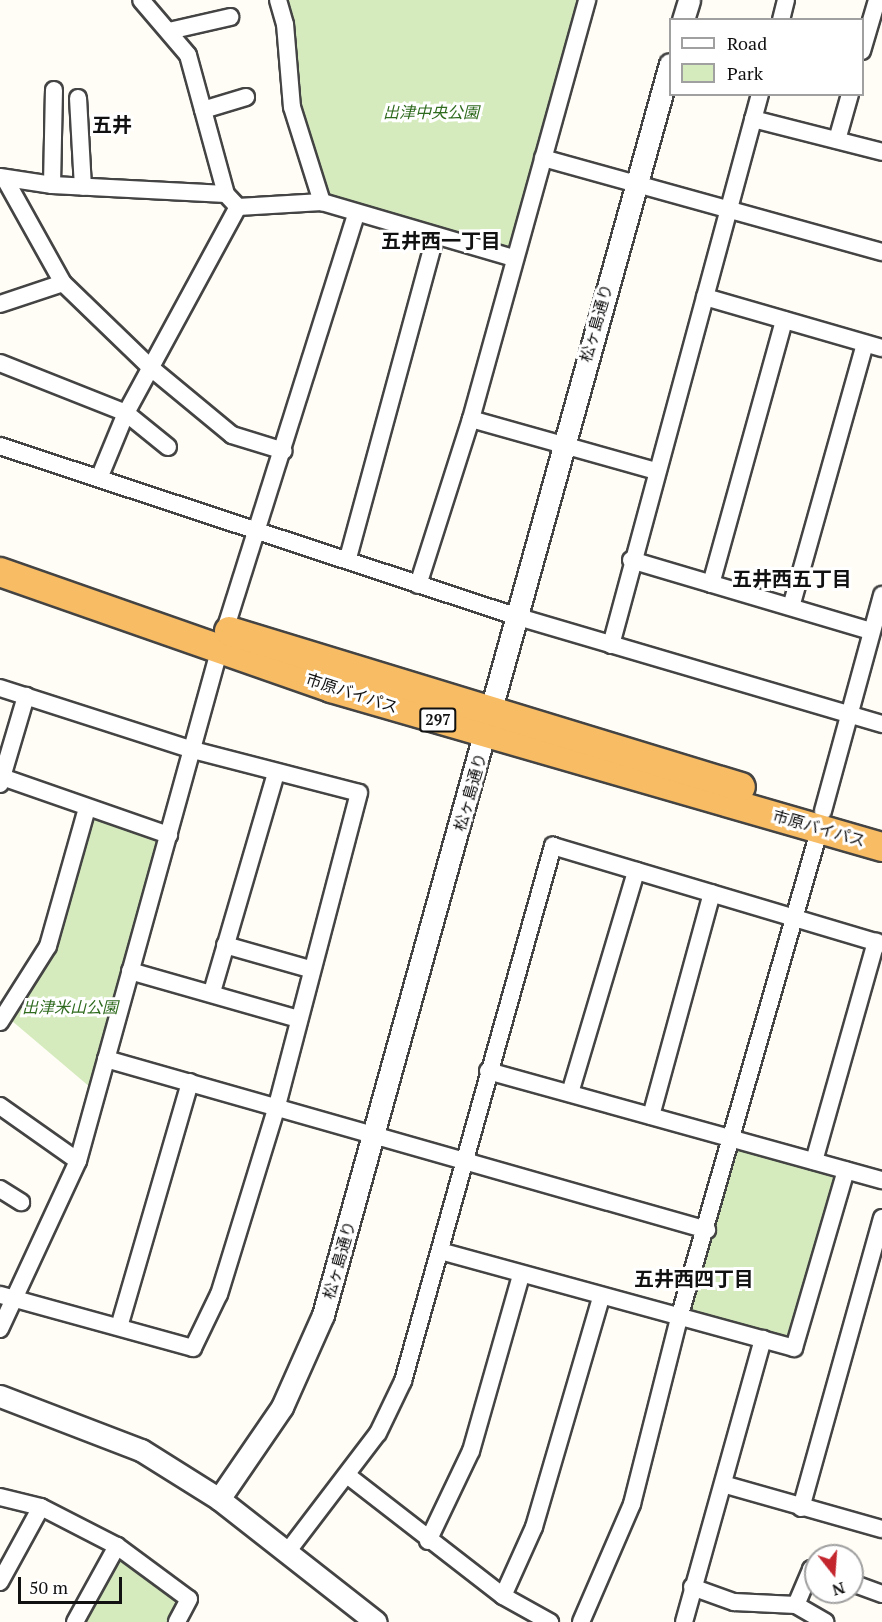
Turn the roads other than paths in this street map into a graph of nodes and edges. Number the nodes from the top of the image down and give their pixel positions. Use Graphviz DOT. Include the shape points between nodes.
graph roads {
  1 [pos="141,0"];
  2 [pos="278,0"];
  3 [pos="586,0"];
  4 [pos="689,0"];
  5 [pos="786,0"];
  6 [pos="877,0"];
  7 [pos="230,17"];
  8 [pos="684,18"];
  9 [pos="781,18"];
  10 [pos="170,31"];
  11 [pos="864,44"];
  12 [pos="669,68"];
  13 [pos="54,90"];
  14 [pos="759,96"];
  15 [pos="849,96"];
  16 [pos="78,98"];
  17 [pos="246,98"];
  18 [pos="203,110"];
  19 [pos="753,119"];
  20 [pos="837,140"];
  21 [pos="882,152"];
  22 [pos="543,158"];
  23 [pos="2,178"];
  24 [pos="636,183"];
  25 [pos="52,185"];
  26 [pos="83,187"];
  27 [pos="226,194"];
  28 [pos="322,202"];
  29 [pos="238,207"];
  30 [pos="730,207"];
  31 [pos="356,214"];
  32 [pos="435,237"];
  33 [pos="882,252"];
  34 [pos="513,258"];
  35 [pos="63,283"];
  36 [pos="705,297"];
  37 [pos="0,304"];
  38 [pos="784,320"];
  39 [pos="865,344"];
  40 [pos="882,348"];
  41 [pos="0,363"];
  42 [pos="150,368"];
  43 [pos="126,413"];
  44 [pos="471,420"];
  45 [pos="562,444"];
  46 [pos="0,446"];
  47 [pos="168,447"];
  48 [pos="284,451"];
  49 [pos="657,471"];
  50 [pos="100,476"];
  51 [pos="259,531"];
  52 [pos="0,553"];
  53 [pos="348,558"];
  54 [pos="630,560"];
  55 [pos="0,572"];
  56 [pos="711,584"];
  57 [pos="418,585"];
  58 [pos="882,595"];
  59 [pos="791,607"];
  60 [pos="515,616"];
  61 [pos="871,631"];
  62 [pos="223,638"];
  63 [pos="611,645"];
  64 [pos="0,688"];
  65 [pos="26,696"];
  66 [pos="849,714"];
  67 [pos="489,722"];
  68 [pos="882,724"];
  69 [pos="193,750"];
  70 [pos="276,773"];
  71 [pos="1,781"];
  72 [pos="87,808"];
  73 [pos="822,819"];
  74 [pos="882,828"];
  75 [pos="169,835"];
  76 [pos="882,847"];
  77 [pos="636,871"];
  78 [pos="712,893"];
  79 [pos="793,918"];
  80 [pos="879,943"];
  81 [pos="225,945"];
  82 [pos="310,969"];
  83 [pos="130,971"];
  84 [pos="212,992"];
  85 [pos="299,1019"];
  86 [pos="0,1022"];
  87 [pos="105,1059"];
  88 [pos="488,1071"];
  89 [pos="190,1082"];
  90 [pos="570,1093"];
  91 [pos="277,1106"];
  92 [pos="1,1111"];
  93 [pos="651,1116"];
  94 [pos="374,1135"];
  95 [pos="732,1138"];
  96 [pos="465,1159"];
  97 [pos="78,1161"];
  98 [pos="814,1161"];
  99 [pos="846,1170"];
  100 [pos="882,1180"];
  101 [pos="0,1188"];
  102 [pos="21,1202"];
  103 [pos="882,1218"];
  104 [pos="707,1230"];
  105 [pos="440,1251"];
  106 [pos="875,1269"];
  107 [pos="521,1276"];
  108 [pos="6,1296"];
  109 [pos="601,1298"];
  110 [pos="679,1318"];
  111 [pos="119,1327"];
  112 [pos="0,1329"];
  113 [pos="763,1339"];
  114 [pos="0,1396"];
  115 [pos="347,1475"];
  116 [pos="726,1485"];
  117 [pos="0,1497"];
  118 [pos="219,1499"];
  119 [pos="41,1507"];
  120 [pos="801,1508"];
  121 [pos="882,1529"];
  122 [pos="428,1541"];
  123 [pos="117,1546"];
  124 [pos="288,1551"];
  125 [pos="0,1582"];
  126 [pos="864,1585"];
  127 [pos="804,1586"];
  128 [pos="692,1587"];
  129 [pos="881,1587"];
  130 [pos="503,1596"];
  131 [pos="796,1605"];
  132 [pos="75,1622"];
  133 [pos="177,1622"];
  134 [pos="376,1622"];
  135 [pos="550,1622"];
  136 [pos="581,1622"];
  137 [pos="684,1622"];
  138 [pos="825,1622"];
  1 -- 10 [label="street"];
  2 -- 28 [label="street" via="285,24 292,107"];
  3 -- 22 [label="street"];
  4 -- 8 [label="street"];
  5 -- 9 [label="street"];
  6 -- 11 [label="street"];
  7 -- 10 [label="street"];
  10 -- 18 [label="street" via="188,55"];
  12 -- 24 [label="street, 松ヶ島通り"];
  13 -- 25 [label="street"];
  14 -- 19 [label="street"];
  15 -- 20 [label="street"];
  16 -- 26 [label="street"];
  17 -- 18 [label="street"];
  18 -- 27 [label="street"];
  19 -- 20 [label="street"];
  19 -- 30 [label="street"];
  20 -- 21 [label="street"];
  22 -- 24 [label="street"];
  22 -- 34 [label="street"];
  23 -- 25 [label="street"];
  23 -- 35 [label="street"];
  24 -- 30 [label="street"];
  24 -- 45 [label="street, 松ヶ島通り"];
  25 -- 26 [label="street"];
  26 -- 27 [label="street"];
  27 -- 29 [label="street"];
  28 -- 29 [label="street"];
  28 -- 31 [label="street"];
  29 -- 42 [label="street"];
  30 -- 33 [label="street"];
  30 -- 36 [label="street"];
  31 -- 32 [label="street"];
  31 -- 48 [label="street"];
  32 -- 34 [label="street"];
  32 -- 53 [label="street"];
  34 -- 44 [label="street"];
  35 -- 37 [label="street"];
  35 -- 42 [label="street"];
  36 -- 38 [label="street"];
  36 -- 49 [label="street"];
  38 -- 39 [label="street"];
  38 -- 56 [label="street"];
  39 -- 40 [label="street"];
  39 -- 59 [label="street"];
  41 -- 43 [label="street"];
  42 -- 43 [label="street"];
  42 -- 48 [label="street" via="232,435"];
  43 -- 47 [label="street"];
  43 -- 50 [label="street"];
  44 -- 45 [label="street"];
  44 -- 57 [label="street"];
  45 -- 49 [label="street"];
  45 -- 60 [label="street, 松ヶ島通り"];
  46 -- 50 [label="street"];
  48 -- 51 [label="street"];
  49 -- 54 [label="street"];
  50 -- 51 [label="street"];
  51 -- 53 [label="street"];
  51 -- 62 [label="street"];
  52 -- 62 [label="highway, 市原バイパス / 297"];
  53 -- 57 [label="street"];
  54 -- 56 [label="street"];
  54 -- 63 [label="street"];
  55 -- 62 [label="highway, 市原バイパス / 297"];
  56 -- 59 [label="street"];
  57 -- 60 [label="street"];
  58 -- 61 [label="street"];
  59 -- 61 [label="street"];
  60 -- 63 [label="street"];
  60 -- 67 [label="street, 松ヶ島通り"];
  61 -- 66 [label="street"];
  62 -- 67 [label="highway, 市原バイパス / 297"];
  62 -- 69 [label="street"];
  63 -- 66 [label="street"];
  64 -- 65 [label="street"];
  65 -- 69 [label="street"];
  65 -- 71 [label="street"];
  66 -- 68 [label="street"];
  66 -- 73 [label="street"];
  67 -- 73 [label="highway, 市原バイパス / 297"];
  67 -- 94 [label="street, 松ヶ島通り"];
  69 -- 70 [label="street"];
  69 -- 75 [label="street"];
  70 -- 81 [label="street"];
  70 -- 82 [label="street" via="359,793"];
  71 -- 72 [label="street"];
  72 -- 75 [label="street"];
  72 -- 86 [label="street" via="48,946"];
  73 -- 74 [label="highway, 市原バイパス / 297"];
  73 -- 76 [label="highway, 市原バイパス / 297"];
  73 -- 79 [label="street"];
  75 -- 83 [label="street"];
  77 -- 78 [label="street"];
  77 -- 88 [label="street" via="553,846"];
  77 -- 90 [label="street"];
  78 -- 79 [label="street"];
  78 -- 93 [label="street"];
  79 -- 80 [label="street"];
  79 -- 95 [label="street"];
  80 -- 98 [label="street"];
  81 -- 82 [label="street"];
  81 -- 84 [label="street"];
  82 -- 85 [label="street"];
  83 -- 84 [label="street"];
  83 -- 87 [label="street"];
  84 -- 85 [label="street"];
  85 -- 91 [label="street"];
  87 -- 89 [label="street"];
  87 -- 97 [label="street"];
  88 -- 90 [label="street"];
  88 -- 96 [label="street"];
  89 -- 91 [label="street"];
  89 -- 111 [label="street"];
  90 -- 93 [label="street"];
  91 -- 94 [label="street"];
  91 -- 111 [label="street" via="219,1294 193,1348"];
  92 -- 97 [label="street"];
  93 -- 95 [label="street"];
  94 -- 96 [label="street"];
  94 -- 118 [label="street, 松ヶ島通り" via="323,1316 282,1407"];
  95 -- 98 [label="street"];
  95 -- 104 [label="street"];
  96 -- 104 [label="street"];
  96 -- 105 [label="street"];
  97 -- 108 [label="street"];
  98 -- 99 [label="street"];
  99 -- 100 [label="street"];
  99 -- 113 [label="street" via="794,1348"];
  101 -- 102 [label="street"];
  103 -- 106 [label="street"];
  104 -- 110 [label="street"];
  105 -- 107 [label="street"];
  105 -- 115 [label="street" via="403,1381 378,1433"];
  106 -- 120 [label="street"];
  107 -- 109 [label="street"];
  107 -- 122 [label="street" via="471,1451"];
  108 -- 111 [label="street"];
  108 -- 112 [label="street"];
  109 -- 110 [label="street"];
  109 -- 130 [label="street" via="534,1527"];
  110 -- 113 [label="street"];
  110 -- 136 [label="street" via="632,1503"];
  113 -- 116 [label="street"];
  114 -- 118 [label="street" via="141,1450"];
  115 -- 122 [label="street"];
  115 -- 124 [label="street"];
  116 -- 120 [label="street"];
  116 -- 128 [label="street"];
  117 -- 119 [label="street"];
  118 -- 124 [label="street"];
  119 -- 123 [label="street"];
  119 -- 125 [label="street"];
  120 -- 121 [label="street"];
  122 -- 130 [label="street"];
  123 -- 132 [label="street"];
  123 -- 133 [label="street" via="189,1599"];
  124 -- 134 [label="street"];
  126 -- 129 [label="street"];
  127 -- 131 [label="street"];
  128 -- 131 [label="street" via="734,1602"];
  128 -- 137 [label="street"];
  130 -- 135 [label="street"];
  131 -- 138 [label="street"];
}
